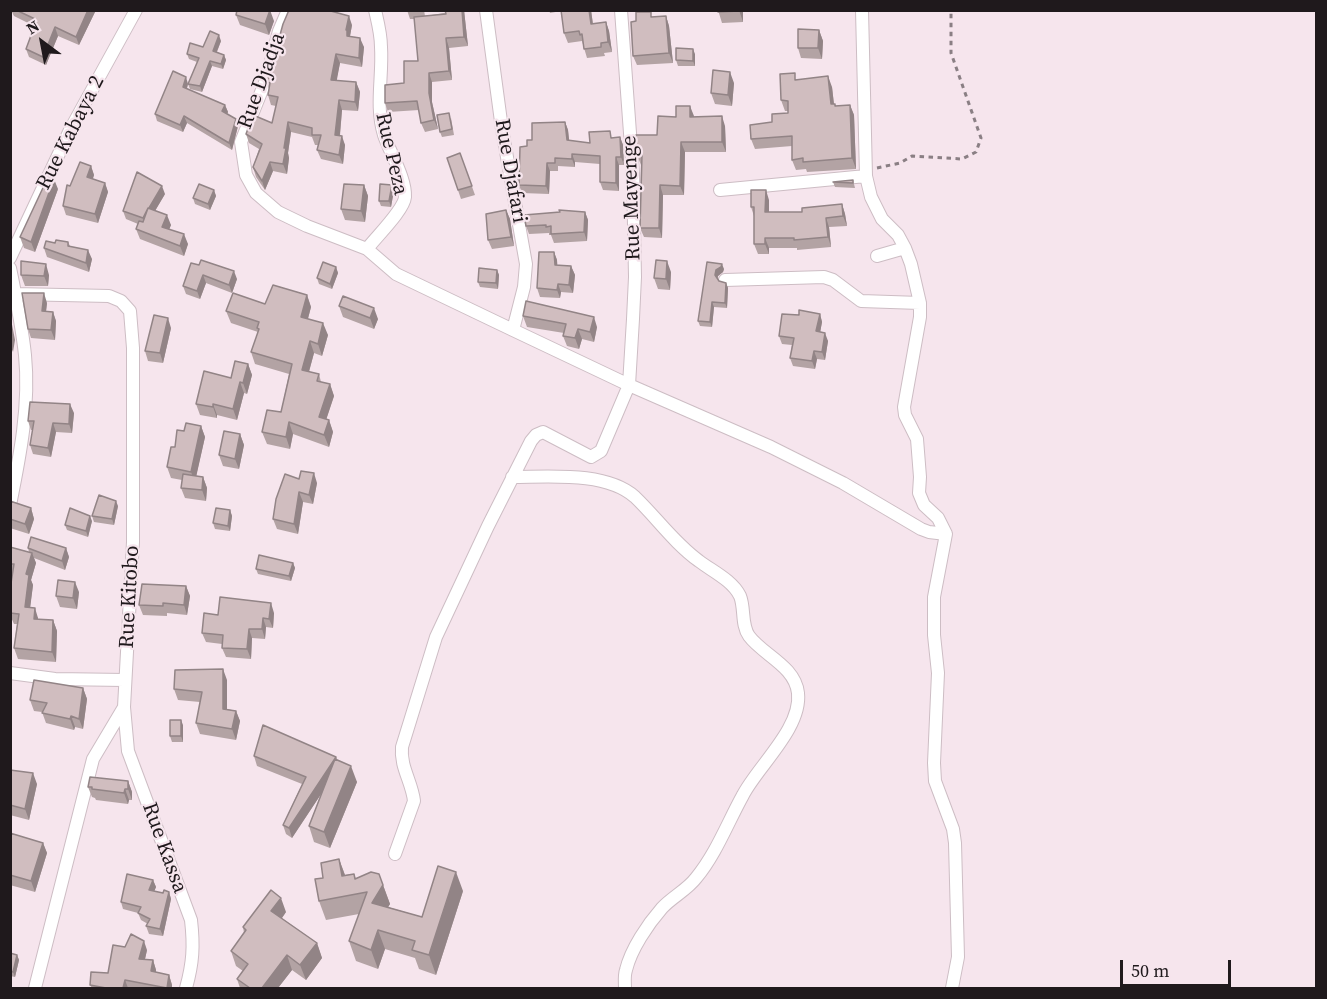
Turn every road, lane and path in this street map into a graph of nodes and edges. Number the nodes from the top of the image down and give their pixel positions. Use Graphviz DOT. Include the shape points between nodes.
graph roads {
  1 [pos="136,10"];
  2 [pos="288,10"];
  3 [pos="375,10"];
  4 [pos="486,10"];
  5 [pos="621,10"];
  6 [pos="862,10"];
  7 [pos="951,10"];
  8 [pos="866,176"];
  9 [pos="720,190"];
  10 [pos="905,248"];
  11 [pos="367,249"];
  12 [pos="878,256"];
  13 [pos="10,258"];
  14 [pos="10,268"];
  15 [pos="725,279"];
  16 [pos="15,294"];
  17 [pos="920,303"];
  18 [pos="513,330"];
  19 [pos="628,385"];
  20 [pos="512,477"];
  21 [pos="10,505"];
  22 [pos="946,534"];
  23 [pos="10,673"];
  24 [pos="125,680"];
  25 [pos="124,707"];
  26 [pos="395,854"];
  27 [pos="35,988"];
  28 [pos="186,988"];
  29 [pos="625,988"];
  30 [pos="952,988"];
  1 -- 13 [label="street, Rue Kabaya 2" via="70,130"];
  2 -- 11 [label="street, Rue Djadja" via="241,142 246,175 256,193 278,212"];
  3 -- 11 [label="street, Rue Peza" via="380,30 379,89 384,133 405,196 403,205"];
  4 -- 18 [label="street, Rue Djafari" via="526,264"];
  5 -- 19 [label="street, Rue Mayenge" via="633,174 635,277"];
  6 -- 8 [label="street"];
  7 -- 8 [label="path" via="951,53 981,138 976,152 962,159 912,156 875,168"];
  8 -- 9 [label="street"];
  8 -- 10 [label="street" via="882,219"];
  10 -- 12 [label="street"];
  10 -- 17 [label="street"];
  11 -- 18 [label="street" via="396,274"];
  14 -- 16 [label="street"];
  15 -- 17 [label="street" via="824,277 861,301"];
  16 -- 21 [label="street" via="25,355 26,400"];
  16 -- 24 [label="street, Rue Kitobo" via="109,296 130,311 134,484"];
  17 -- 22 [label="street" via="904,407 917,439 919,493"];
  18 -- 19 [label="street"];
  19 -- 20 [label="street, Rue Mayenge" via="597,455 591,457 539,433"];
  19 -- 22 [label="street" via="771,447 921,529"];
  20 -- 26 [label="street" via="436,637 402,747 401,760 414,801"];
  20 -- 29 [label="street" via="606,482 628,492 686,552 728,581 740,596 747,633 792,676 798,693 796,710 779,746 751,780 696,878 662,908 632,953 625,972"];
  22 -- 30 [label="street" via="934,597 938,673 934,763 935,781 955,843 958,957"];
  23 -- 24 [label="street" via="56,679"];
  24 -- 25 [label="street, Rue Kitobo"];
  25 -- 27 [label="street, Rue Kitobo" via="93,759"];
  25 -- 28 [label="street, Rue Kassa" via="128,751 190,920 193,965"];
}
